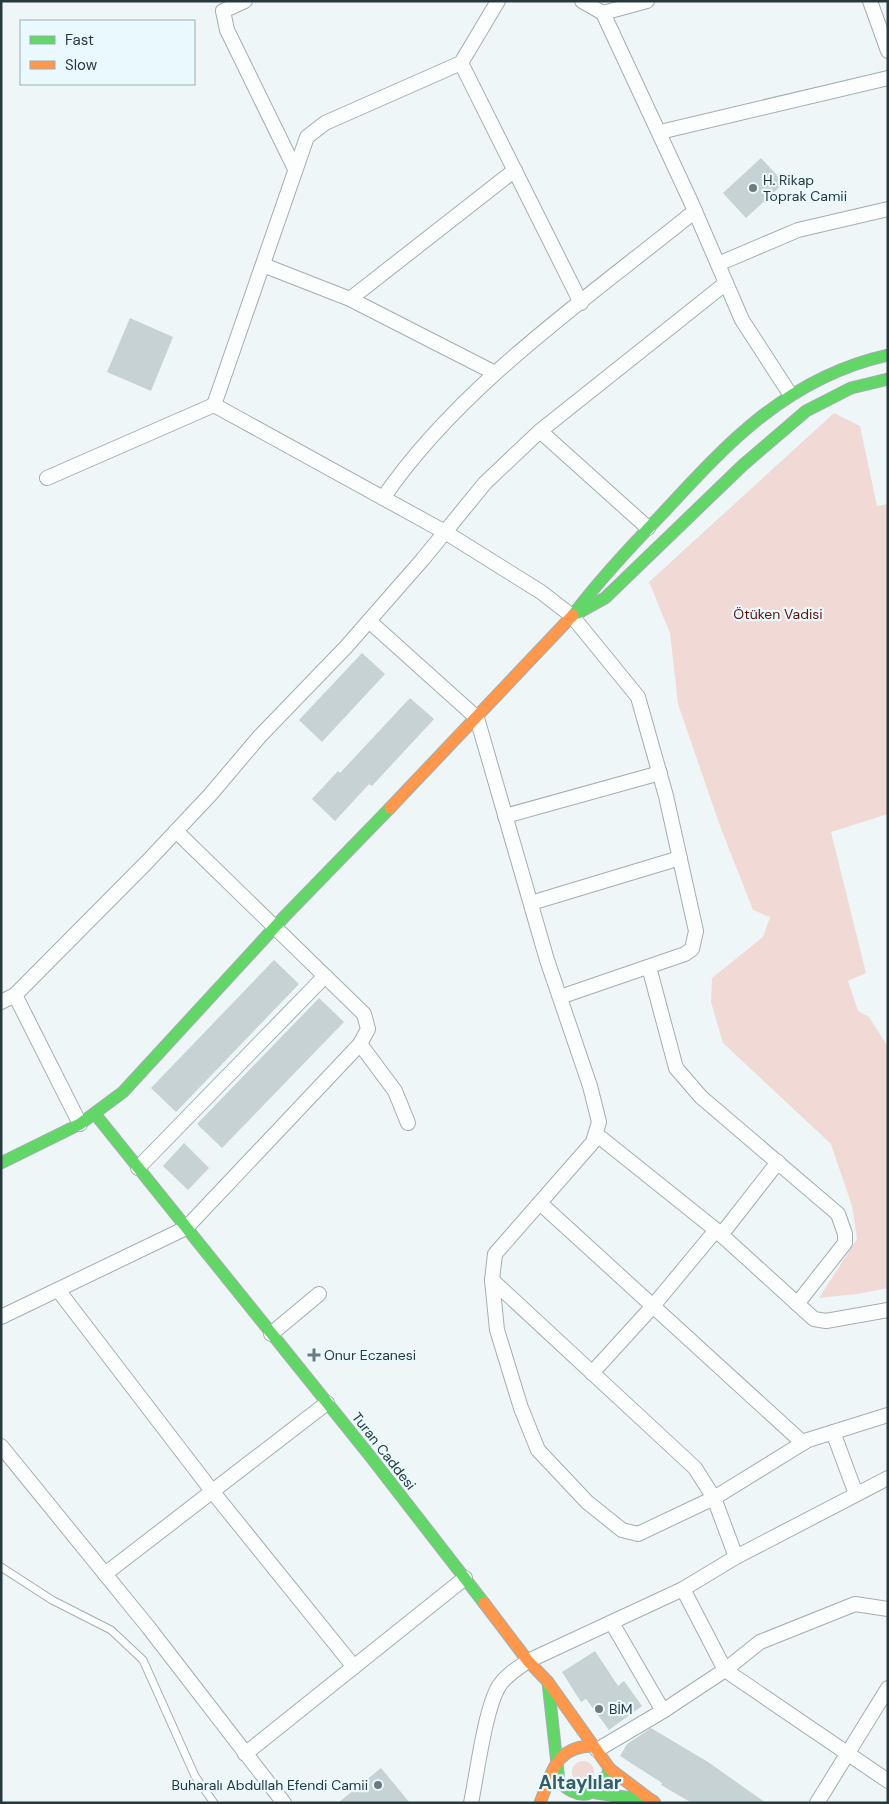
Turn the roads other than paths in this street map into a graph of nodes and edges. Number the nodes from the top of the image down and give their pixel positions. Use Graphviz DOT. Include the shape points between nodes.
graph roads {
  1 [pos="245,1"];
  2 [pos="498,1"];
  3 [pos="582,1"];
  4 [pos="647,1"];
  5 [pos="870,1"];
  6 [pos="604,12"];
  7 [pos="888,51"];
  8 [pos="461,62"];
  9 [pos="888,78"];
  10 [pos="660,132"];
  11 [pos="295,169"];
  12 [pos="515,170"];
  13 [pos="888,210"];
  14 [pos="695,211"];
  15 [pos="718,264"];
  16 [pos="263,265"];
  17 [pos="726,283"];
  18 [pos="350,299"];
  19 [pos="581,303"];
  20 [pos="888,355"];
  21 [pos="495,373"];
  22 [pos="888,379"];
  23 [pos="790,394"];
  24 [pos="214,406"];
  25 [pos="540,431"];
  26 [pos="47,478"];
  27 [pos="383,498"];
  28 [pos="648,528"];
  29 [pos="445,532"];
  30 [pos="572,616"];
  31 [pos="369,621"];
  32 [pos="477,718"];
  33 [pos="660,774"];
  34 [pos="505,816"];
  35 [pos="176,831"];
  36 [pos="680,858"];
  37 [pos="531,903"];
  38 [pos="275,927"];
  39 [pos="649,967"];
  40 [pos="325,976"];
  41 [pos="15,995"];
  42 [pos="560,997"];
  43 [pos="1,1002"];
  44 [pos="360,1044"];
  45 [pos="95,1114"];
  46 [pos="408,1123"];
  47 [pos="80,1124"];
  48 [pos="596,1134"];
  49 [pos="778,1162"];
  50 [pos="1,1163"];
  51 [pos="138,1168"];
  52 [pos="540,1203"];
  53 [pos="186,1228"];
  54 [pos="718,1233"];
  55 [pos="492,1280"];
  56 [pos="58,1290"];
  57 [pos="319,1294"];
  58 [pos="797,1304"];
  59 [pos="653,1306"];
  60 [pos="888,1310"];
  61 [pos="1,1317"];
  62 [pos="271,1334"];
  63 [pos="592,1373"];
  64 [pos="327,1403"];
  65 [pos="888,1415"];
  66 [pos="833,1432"];
  67 [pos="803,1442"];
  68 [pos="1,1446"];
  69 [pos="888,1478"];
  70 [pos="212,1492"];
  71 [pos="856,1494"];
  72 [pos="714,1498"];
  73 [pos="736,1557"];
  74 [pos="1,1567"];
  75 [pos="105,1574"];
  76 [pos="464,1578"];
  77 [pos="683,1589"];
  78 [pos="888,1609"];
  79 [pos="612,1623"];
  80 [pos="528,1661"];
  81 [pos="354,1667"];
  82 [pos="725,1670"];
  83 [pos="548,1682"];
  84 [pos="888,1688"];
  85 [pos="663,1711"];
  86 [pos="595,1748"];
  87 [pos="846,1753"];
  88 [pos="245,1754"];
  89 [pos="556,1765"];
  90 [pos="610,1769"];
  91 [pos="888,1781"];
  92 [pos="591,1797"];
  93 [pos="654,1802"];
  94 [pos="214,1803"];
  95 [pos="284,1803"];
  96 [pos="471,1803"];
  97 [pos="540,1803"];
  98 [pos="575,1803"];
  99 [pos="817,1803"];
  1 -- 11 [label="street" via="223,11 227,30"];
  2 -- 8 [label="street"];
  3 -- 6 [label="street"];
  4 -- 6 [label="street"];
  5 -- 7 [label="street"];
  6 -- 10 [label="street"];
  8 -- 11 [label="street" via="325,123 307,137"];
  8 -- 12 [label="street"];
  9 -- 10 [label="street"];
  10 -- 14 [label="street"];
  11 -- 16 [label="street"];
  12 -- 18 [label="street"];
  12 -- 19 [label="street"];
  13 -- 15 [label="street" via="798,230"];
  14 -- 15 [label="street"];
  14 -- 19 [label="street"];
  15 -- 17 [label="street"];
  16 -- 18 [label="street"];
  16 -- 24 [label="street"];
  17 -- 23 [label="street" via="742,320"];
  17 -- 25 [label="street"];
  18 -- 21 [label="street"];
  19 -- 21 [label="street"];
  20 -- 23 [label="street" via="856,362"];
  21 -- 27 [label="street" via="407,464"];
  22 -- 30 [label="street" via="851,388 806,411 742,465 605,598"];
  23 -- 28 [label="street" via="723,448"];
  24 -- 26 [label="street"];
  24 -- 27 [label="street"];
  25 -- 28 [label="street"];
  25 -- 29 [label="street" via="485,482"];
  27 -- 29 [label="street"];
  28 -- 30 [label="street" via="596,584"];
  29 -- 30 [label="street"];
  29 -- 31 [label="street"];
  30 -- 32 [label="street"];
  30 -- 33 [label="street" via="638,697"];
  31 -- 32 [label="street"];
  31 -- 35 [label="street"];
  32 -- 34 [label="street"];
  32 -- 38 [label="street"];
  33 -- 34 [label="street"];
  33 -- 36 [label="street"];
  34 -- 37 [label="street"];
  35 -- 38 [label="street"];
  35 -- 41 [label="street"];
  36 -- 37 [label="street"];
  36 -- 39 [label="street" via="696,931 692,949"];
  37 -- 42 [label="street"];
  38 -- 40 [label="street"];
  38 -- 45 [label="street" via="161,1053 123,1092"];
  39 -- 42 [label="street"];
  39 -- 49 [label="street" via="676,1068 701,1097"];
  40 -- 44 [label="street" via="364,1014 368,1029"];
  40 -- 51 [label="street"];
  41 -- 43 [label="street"];
  41 -- 47 [label="street"];
  42 -- 48 [label="street" via="590,1086 599,1122"];
  44 -- 46 [label="street" via="395,1092"];
  44 -- 53 [label="street"];
  45 -- 47 [label="street"];
  45 -- 51 [label="street, Turan Caddesi"];
  47 -- 50 [label="street"];
  48 -- 52 [label="street" via="593,1142"];
  48 -- 54 [label="street"];
  49 -- 54 [label="street"];
  49 -- 58 [label="street" via="838,1214 846,1234 845,1243"];
  51 -- 53 [label="street, Turan Caddesi"];
  52 -- 55 [label="street" via="495,1254"];
  52 -- 59 [label="street"];
  53 -- 56 [label="street"];
  53 -- 62 [label="street, Turan Caddesi"];
  54 -- 58 [label="street"];
  54 -- 59 [label="street"];
  55 -- 63 [label="street"];
  55 -- 72 [label="street" via="497,1330 521,1408 538,1450 587,1502 622,1530 638,1534"];
  56 -- 61 [label="street"];
  56 -- 70 [label="street"];
  57 -- 62 [label="street"];
  58 -- 60 [label="street" via="814,1319 826,1321"];
  59 -- 63 [label="street"];
  59 -- 67 [label="street"];
  62 -- 64 [label="street, Turan Caddesi"];
  63 -- 72 [label="street" via="695,1468"];
  64 -- 70 [label="street"];
  64 -- 76 [label="street, Turan Caddesi"];
  65 -- 66 [label="street"];
  66 -- 67 [label="street"];
  66 -- 71 [label="street"];
  67 -- 72 [label="street"];
  68 -- 75 [label="street"];
  69 -- 71 [label="street"];
  70 -- 75 [label="street"];
  70 -- 81 [label="street"];
  71 -- 73 [label="street"];
  72 -- 73 [label="street"];
  73 -- 77 [label="street"];
  74 -- 94 [label="lane" via="52,1600 111,1630 143,1660 194,1776"];
  75 -- 88 [label="street"];
  76 -- 80 [label="street, Turan Caddesi"];
  76 -- 81 [label="street"];
  77 -- 79 [label="street"];
  77 -- 82 [label="street"];
  78 -- 82 [label="street" via="855,1604 760,1642"];
  79 -- 80 [label="street"];
  79 -- 85 [label="street"];
  80 -- 83 [label="street, Turan Caddesi"];
  80 -- 96 [label="street" via="509,1674 499,1686 491,1707"];
  81 -- 88 [label="street"];
  82 -- 85 [label="street"];
  82 -- 87 [label="street"];
  83 -- 86 [label="street, Turan Caddesi"];
  83 -- 89 [label="street"];
  84 -- 87 [label="street"];
  85 -- 86 [label="street"];
  86 -- 89 [label="street" via="572,1746 565,1750"];
  86 -- 90 [label="street, Turan Caddesi"];
  87 -- 91 [label="street"];
  87 -- 99 [label="street"];
  88 -- 95 [label="street"];
  89 -- 92 [label="street" via="559,1782 564,1789 572,1795"];
  89 -- 97 [label="street"];
  90 -- 92 [label="street" via="602,1787"];
  90 -- 93 [label="street, Turan Caddesi"];
  92 -- 93 [label="street, Turan Caddesi"];
  92 -- 98 [label="street"];
}
